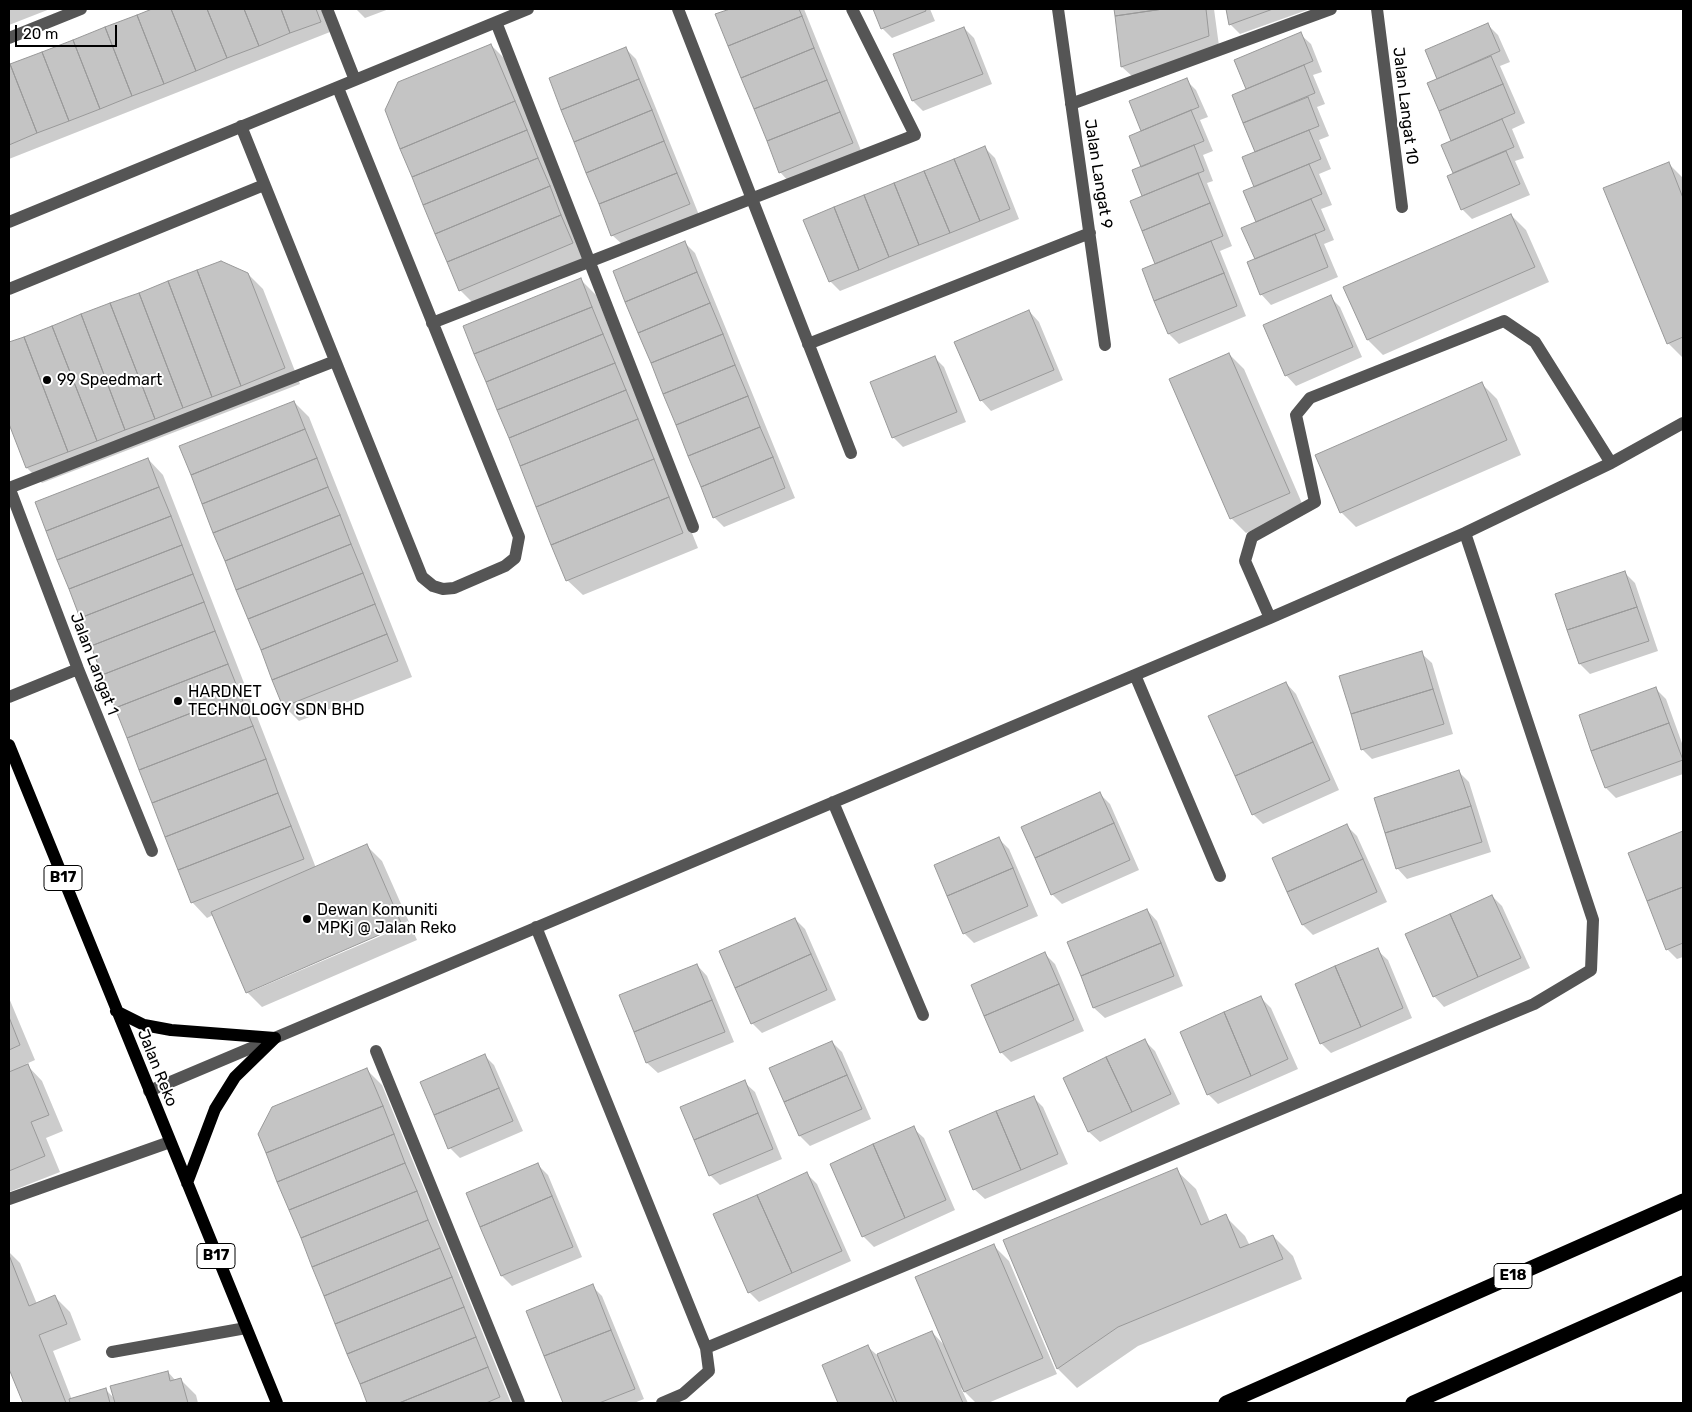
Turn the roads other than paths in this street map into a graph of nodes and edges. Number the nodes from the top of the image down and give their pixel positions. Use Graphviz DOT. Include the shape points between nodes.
graph roads {
  1 [pos="81,9"];
  2 [pos="327,9"];
  3 [pos="528,9"];
  4 [pos="678,9"];
  5 [pos="852,9"];
  6 [pos="1058,9"];
  7 [pos="1331,9"];
  8 [pos="1377,9"];
  9 [pos="496,22"];
  10 [pos="9,38"];
  11 [pos="355,80"];
  12 [pos="338,88"];
  13 [pos="1071,104"];
  14 [pos="241,126"];
  15 [pos="264,185"];
  16 [pos="752,198"];
  17 [pos="1402,207"];
  18 [pos="9,222"];
  19 [pos="1090,233"];
  20 [pos="590,262"];
  21 [pos="9,289"];
  22 [pos="432,323"];
  23 [pos="808,344"];
  24 [pos="1105,345"];
  25 [pos="335,361"];
  26 [pos="1683,423"];
  27 [pos="851,453"];
  28 [pos="1611,463"];
  29 [pos="9,488"];
  30 [pos="693,527"];
  31 [pos="1465,533"];
  32 [pos="1270,618"];
  33 [pos="78,669"];
  34 [pos="1135,675"];
  35 [pos="9,697"];
  36 [pos="9,746"];
  37 [pos="833,802"];
  38 [pos="152,852"];
  39 [pos="1220,876"];
  40 [pos="536,927"];
  41 [pos="116,1011"];
  42 [pos="923,1015"];
  43 [pos="275,1038"];
  44 [pos="376,1051"];
  45 [pos="149,1090"];
  46 [pos="170,1142"];
  47 [pos="187,1183"];
  48 [pos="9,1199"];
  49 [pos="1683,1201"];
  50 [pos="1683,1282"];
  51 [pos="246,1328"];
  52 [pos="706,1348"];
  53 [pos="112,1352"];
  54 [pos="277,1403"];
  55 [pos="519,1403"];
  56 [pos="662,1403"];
  57 [pos="1226,1403"];
  58 [pos="1413,1403"];
  1 -- 10 [label="street"];
  2 -- 11 [label="street"];
  3 -- 9 [label="street"];
  4 -- 16 [label="street"];
  5 -- 16 [label="street" via="916,134"];
  6 -- 13 [label="street, Jalan Langat 9"];
  7 -- 13 [label="street"];
  8 -- 17 [label="street, Jalan Langat 10"];
  9 -- 11 [label="street"];
  9 -- 20 [label="street"];
  11 -- 12 [label="street"];
  12 -- 14 [label="street"];
  12 -- 22 [label="street"];
  13 -- 19 [label="street, Jalan Langat 9"];
  14 -- 15 [label="street"];
  14 -- 18 [label="street"];
  15 -- 21 [label="street"];
  15 -- 25 [label="street"];
  16 -- 20 [label="street"];
  16 -- 23 [label="street"];
  19 -- 23 [label="street"];
  19 -- 24 [label="street, Jalan Langat 9"];
  20 -- 22 [label="street"];
  20 -- 30 [label="street"];
  22 -- 25 [label="street" via="519,537 515,558 505,566 454,588 432,586 422,577"];
  23 -- 27 [label="street"];
  25 -- 29 [label="street"];
  26 -- 28 [label="street"];
  28 -- 31 [label="street"];
  28 -- 32 [label="street" via="1535,342 1504,321 1310,398 1296,415 1315,502 1252,537 1245,560"];
  29 -- 33 [label="street, Jalan Langat 1"];
  31 -- 32 [label="street"];
  31 -- 52 [label="street" via="1593,920 1591,970 1534,1004"];
  32 -- 34 [label="street"];
  33 -- 35 [label="street"];
  33 -- 38 [label="street, Jalan Langat 1"];
  34 -- 37 [label="street"];
  34 -- 39 [label="street"];
  36 -- 41 [label="main road, Jalan Reko / B17"];
  37 -- 40 [label="street"];
  37 -- 42 [label="street"];
  40 -- 43 [label="street"];
  40 -- 52 [label="street"];
  41 -- 43 [label="main road" via="144,1025 171,1030"];
  41 -- 45 [label="main road, Jalan Reko / B17"];
  43 -- 45 [label="street"];
  43 -- 47 [label="main road" via="235,1077 215,1109"];
  44 -- 55 [label="street"];
  45 -- 46 [label="main road, Jalan Reko / B17"];
  46 -- 47 [label="main road, Jalan Reko / B17"];
  46 -- 48 [label="street"];
  47 -- 51 [label="main road, Jalan Reko / B17"];
  49 -- 57 [label="highway, E18"];
  50 -- 58 [label="highway"];
  51 -- 53 [label="street"];
  51 -- 54 [label="main road, Jalan Reko / B17"];
  52 -- 56 [label="street" via="709,1371 683,1394"];
}
